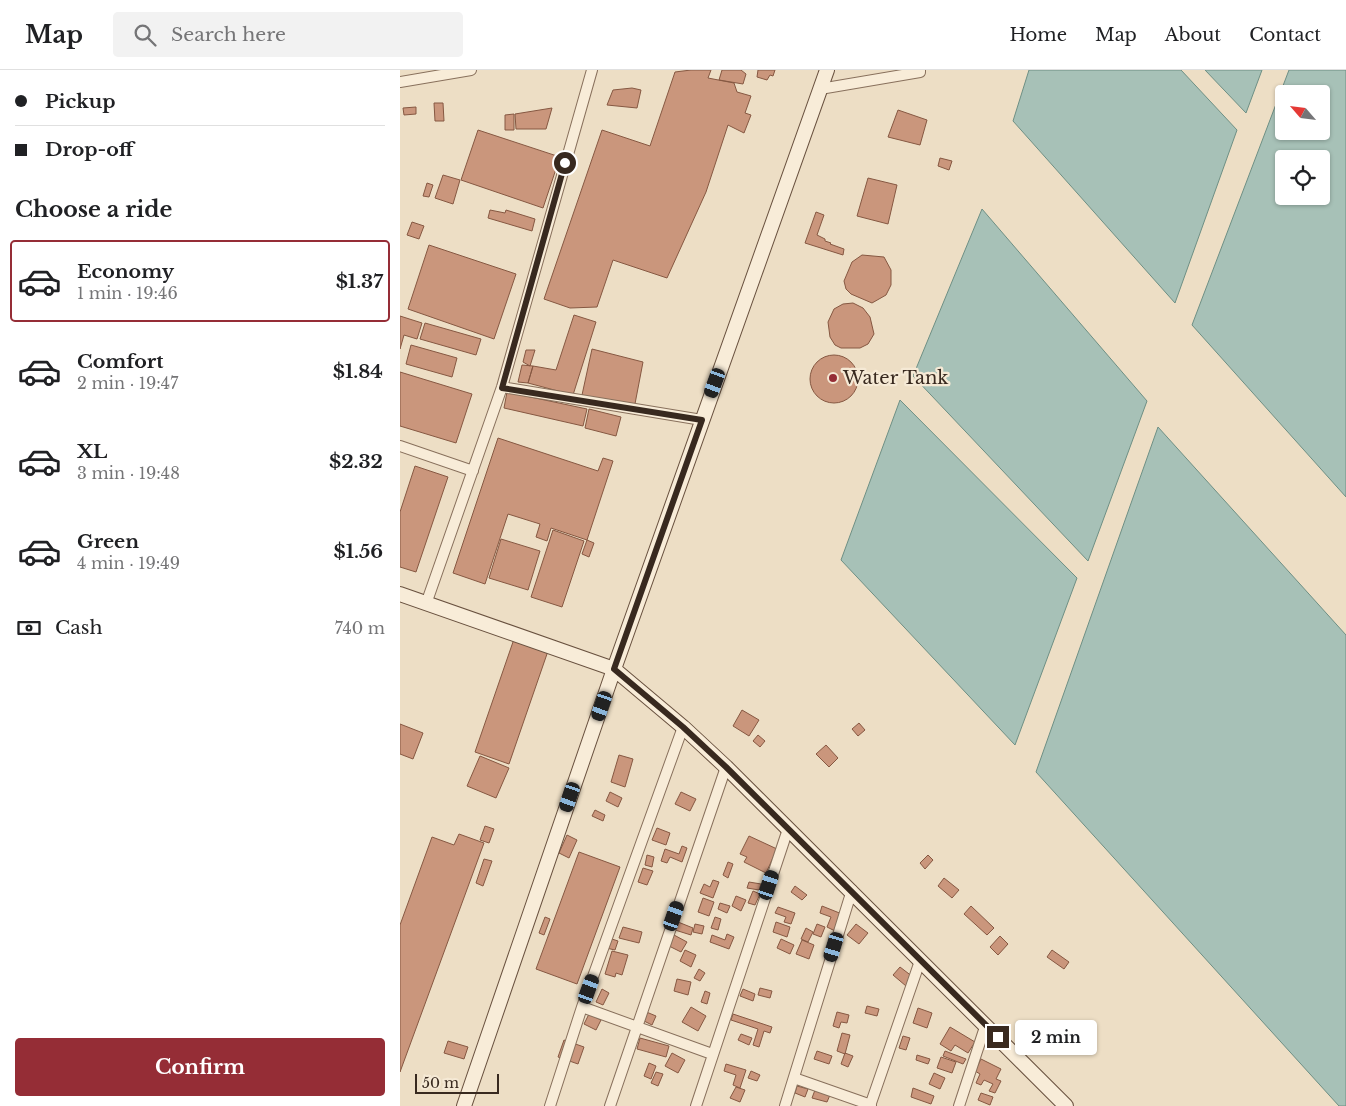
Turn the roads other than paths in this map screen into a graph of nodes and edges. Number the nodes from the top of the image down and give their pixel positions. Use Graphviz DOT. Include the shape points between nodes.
graph roads {
  1 [pos="471,70"];
  2 [pos="592,70"];
  3 [pos="827,70"];
  4 [pos="920,70"];
  5 [pos="400,82"];
  6 [pos="820,89"];
  7 [pos="502,388"];
  8 [pos="702,420"];
  9 [pos="400,446"];
  10 [pos="473,472"];
  11 [pos="400,594"];
  12 [pos="426,604"];
  13 [pos="614,669"];
  14 [pos="683,727"];
  15 [pos="726,767"];
  16 [pos="788,829"];
  17 [pos="852,890"];
  18 [pos="920,961"];
  19 [pos="582,1007"];
  20 [pos="986,1024"];
  21 [pos="635,1027"];
  22 [pos="712,1054"];
  23 [pos="794,1078"];
  24 [pos="1061,1104"];
  25 [pos="464,1106"];
  26 [pos="550,1106"];
  27 [pos="610,1106"];
  28 [pos="696,1106"];
  29 [pos="784,1106"];
  30 [pos="870,1106"];
  31 [pos="960,1106"];
  1 -- 5 [label="street"];
  2 -- 7 [label="street"];
  3 -- 6 [label="street"];
  4 -- 6 [label="street"];
  6 -- 8 [label="street"];
  7 -- 8 [label="street"];
  7 -- 10 [label="street"];
  8 -- 13 [label="street"];
  9 -- 10 [label="street"];
  10 -- 12 [label="street"];
  11 -- 12 [label="street"];
  12 -- 13 [label="street"];
  13 -- 14 [label="street"];
  13 -- 25 [label="street"];
  14 -- 15 [label="street"];
  14 -- 19 [label="street"];
  15 -- 16 [label="street"];
  15 -- 21 [label="street"];
  16 -- 17 [label="street"];
  16 -- 22 [label="street"];
  17 -- 18 [label="street"];
  17 -- 23 [label="street"];
  18 -- 20 [label="street"];
  18 -- 30 [label="street"];
  19 -- 21 [label="street"];
  19 -- 26 [label="street"];
  20 -- 24 [label="street"];
  20 -- 31 [label="street"];
  21 -- 22 [label="street"];
  21 -- 27 [label="street"];
  22 -- 28 [label="street"];
  23 -- 29 [label="street"];
  23 -- 30 [label="street"];
}
